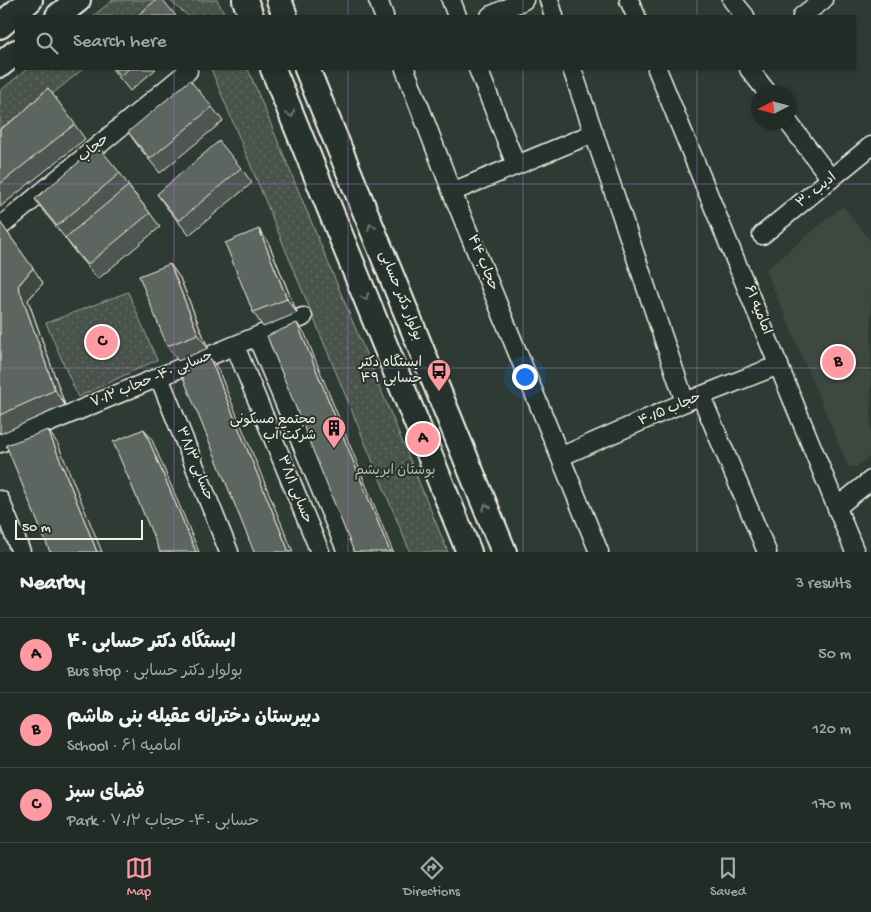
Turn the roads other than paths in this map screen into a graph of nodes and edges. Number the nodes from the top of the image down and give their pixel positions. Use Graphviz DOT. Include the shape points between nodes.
graph roads {
  1 [pos="30,0"];
  2 [pos="78,0"];
  3 [pos="245,0"];
  4 [pos="279,0"];
  5 [pos="378,0"];
  6 [pos="451,0"];
  7 [pos="524,0"];
  8 [pos="549,0"];
  9 [pos="629,0"];
  10 [pos="732,0"];
  11 [pos="59,15"];
  12 [pos="251,15"];
  13 [pos="285,15"];
  14 [pos="384,15"];
  15 [pos="457,15"];
  16 [pos="492,15"];
  17 [pos="554,15"];
  18 [pos="636,15"];
  19 [pos="745,15"];
  20 [pos="0,26"];
  21 [pos="15,53"];
  22 [pos="0,65"];
  23 [pos="273,70"];
  24 [pos="307,70"];
  25 [pos="405,70"];
  26 [pos="478,70"];
  27 [pos="572,70"];
  28 [pos="657,70"];
  29 [pos="750,70"];
  30 [pos="188,71"];
  31 [pos="762,85"];
  32 [pos="794,130"];
  33 [pos="594,133"];
  34 [pos="871,146"];
  35 [pos="516,166"];
  36 [pos="831,179"];
  37 [pos="452,192"];
  38 [pos="0,227"];
  39 [pos="762,236"];
  40 [pos="303,317"];
  41 [pos="257,336"];
  42 [pos="235,346"];
  43 [pos="779,365"];
  44 [pos="159,377"];
  45 [pos="693,399"];
  46 [pos="0,442"];
  47 [pos="562,456"];
  48 [pos="871,480"];
  49 [pos="0,500"];
  50 [pos="837,507"];
  51 [pos="21,552"];
  52 [pos="228,552"];
  53 [pos="320,552"];
  54 [pos="347,552"];
  55 [pos="468,552"];
  56 [pos="504,552"];
  57 [pos="599,552"];
  58 [pos="767,552"];
  59 [pos="855,552"];
  1 -- 20 [label="main road"];
  2 -- 11 [label="main road"];
  3 -- 12 [label="main road"];
  4 -- 13 [label="main road"];
  5 -- 14 [label="street"];
  6 -- 15 [label="street"];
  7 -- 16 [label="street"];
  8 -- 17 [label="street"];
  9 -- 18 [label="street"];
  10 -- 19 [label="street"];
  21 -- 22 [label="main road"];
  23 -- 55 [label="main road, one-way"];
  56 -- 24 [label="main road, بولوار دکتر حسابی, one-way"];
  25 -- 37 [label="street, حجاب ۴۴"];
  26 -- 35 [label="street"];
  27 -- 33 [label="street"];
  28 -- 43 [label="street, امامیه ۶۱"];
  29 -- 31 [label="street"];
  30 -- 38 [label="street, حجاب"];
  32 -- 36 [label="street"];
  33 -- 35 [label="street"];
  33 -- 45 [label="street"];
  34 -- 36 [label="street, ادیب ۳۰"];
  35 -- 37 [label="street"];
  36 -- 39 [label="street, ادیب ۳۰"];
  37 -- 47 [label="street, حجاب ۴۴"];
  40 -- 41 [label="street, حسابی ۴۰- حجاب ۷۰/۲"];
  41 -- 42 [label="street, حسابی ۴۰- حجاب ۷۰/۲"];
  41 -- 54 [label="street, حسابی ۳۸/۱"];
  42 -- 44 [label="street, حسابی ۴۰- حجاب ۷۰/۲"];
  42 -- 53 [label="street, حسابی ۳۸/۱"];
  43 -- 45 [label="street, حجاب ۴۰/۵"];
  43 -- 50 [label="street, امامیه ۶۱"];
  44 -- 46 [label="street, حسابی ۴۰- حجاب ۷۰/۲"];
  44 -- 52 [label="street, حسابی ۳۸/۳"];
  45 -- 47 [label="street, حجاب ۴۰/۵"];
  45 -- 58 [label="street"];
  47 -- 57 [label="street, حجاب ۴۴"];
  48 -- 50 [label="street"];
  49 -- 51 [label="street"];
  50 -- 59 [label="street, امامیه ۶۱"];
}
